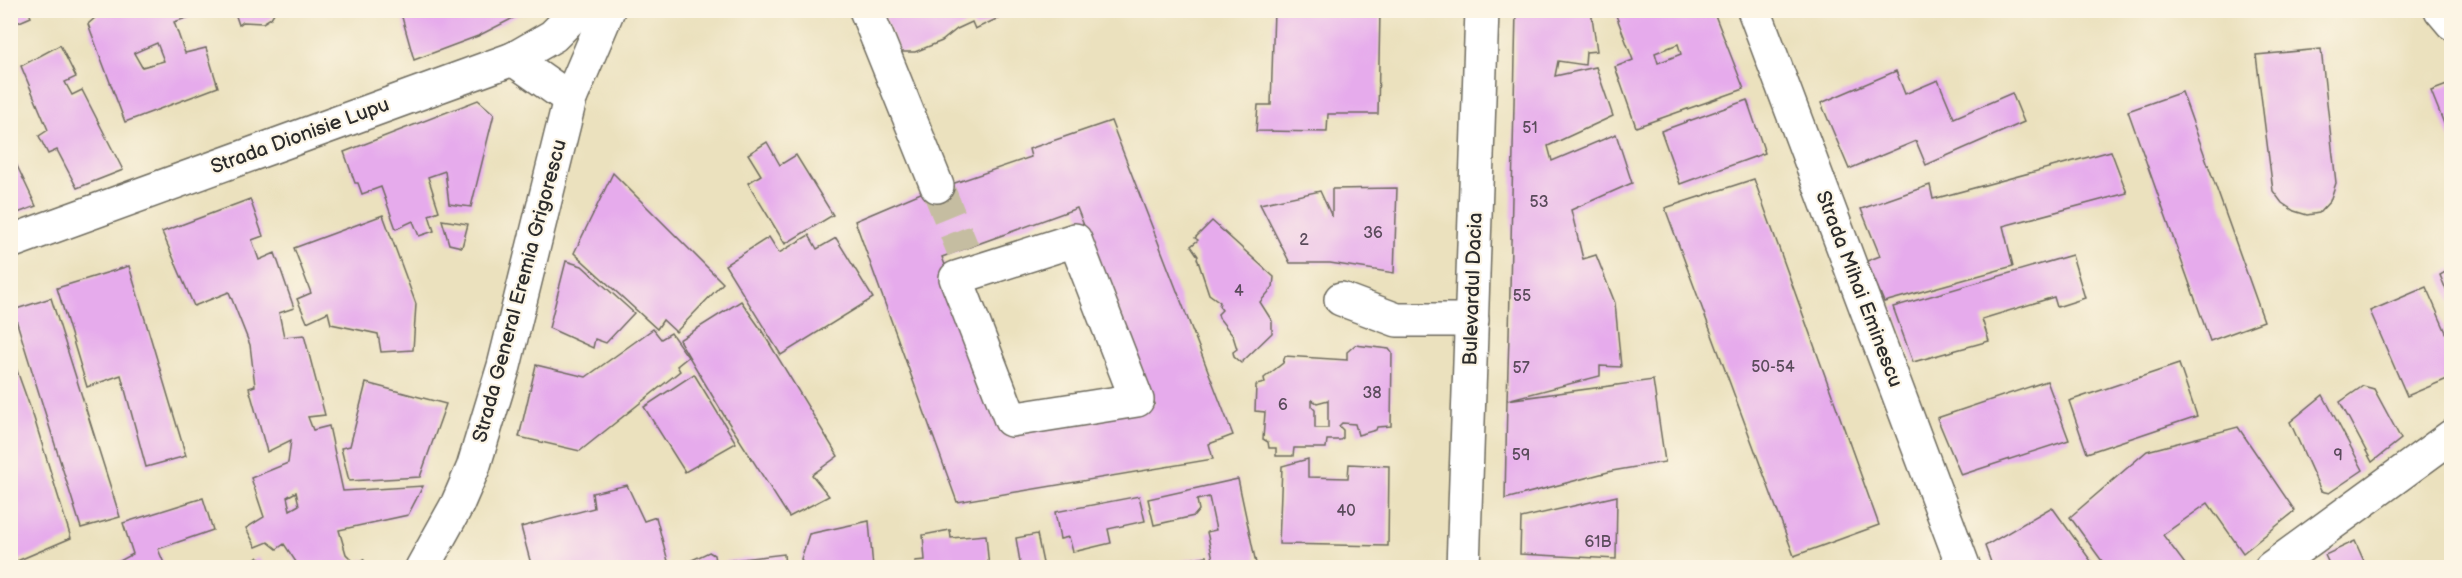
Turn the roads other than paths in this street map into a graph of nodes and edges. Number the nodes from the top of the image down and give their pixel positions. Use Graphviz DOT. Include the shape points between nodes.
graph roads {
  1 [pos="579,10"];
  2 [pos="608,10"];
  3 [pos="866,10"];
  4 [pos="1482,10"];
  5 [pos="1754,10"];
  6 [pos="2441,10"];
  7 [pos="2451,23"];
  8 [pos="513,59"];
  9 [pos="570,99"];
  10 [pos="938,186"];
  11 [pos="10,242"];
  12 [pos="967,261"];
  13 [pos="1341,298"];
  14 [pos="1472,320"];
  15 [pos="2451,436"];
  16 [pos="422,567"];
  17 [pos="1464,567"];
  18 [pos="1965,567"];
  19 [pos="2271,567"];
  1 -- 8 [label="street, Strada Dionisie Lupu" via="553,36"];
  2 -- 9 [label="street, Strada General Eremia Grigorescu"];
  3 -- 10 [label="street"];
  4 -- 14 [label="street, Bulevardul Dacia"];
  5 -- 18 [label="street, Strada Mihai Eminescu"];
  6 -- 7 [label="street"];
  8 -- 9 [label="street"];
  8 -- 11 [label="street, Strada Dionisie Lupu"];
  9 -- 16 [label="street, Strada General Eremia Grigorescu" via="491,415 457,505"];
  12 -- 12 [label="street" via="956,278 1011,420 1137,400 1075,240"];
  13 -- 14 [label="street" via="1396,320"];
  14 -- 17 [label="street, Bulevardul Dacia"];
  15 -- 19 [label="street"];
}
